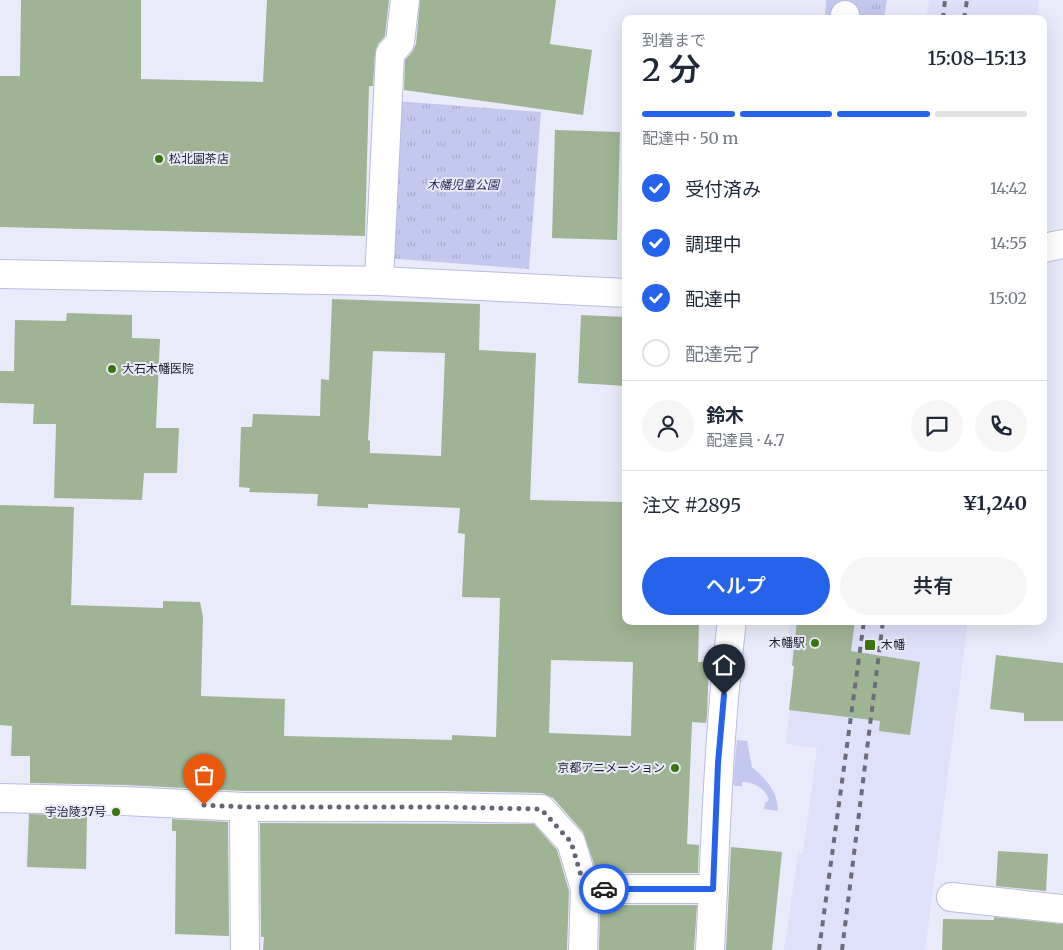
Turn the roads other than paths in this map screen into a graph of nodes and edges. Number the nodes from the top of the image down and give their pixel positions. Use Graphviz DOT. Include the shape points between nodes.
graph roads {
  1 [pos="405,0"];
  2 [pos="1063,244"];
  3 [pos="1047,247"];
  4 [pos="0,274"];
  5 [pos="379,281"];
  6 [pos="622,293"];
  7 [pos="732,625"];
  8 [pos="0,798"];
  9 [pos="244,807"];
  10 [pos="585,889"];
  11 [pos="713,889"];
  12 [pos="952,897"];
  13 [pos="1063,909"];
  14 [pos="245,950"];
  15 [pos="583,950"];
  16 [pos="710,950"];
  1 -- 5 [label="street" via="400,42 390,54"];
  2 -- 3 [label="street"];
  4 -- 5 [label="street"];
  5 -- 6 [label="street"];
  7 -- 11 [label="street" via="718,763"];
  8 -- 9 [label="street"];
  9 -- 10 [label="street" via="541,809 571,842"];
  9 -- 14 [label="street"];
  10 -- 11 [label="street"];
  10 -- 15 [label="street"];
  11 -- 16 [label="street"];
  12 -- 13 [label="street"];
}
